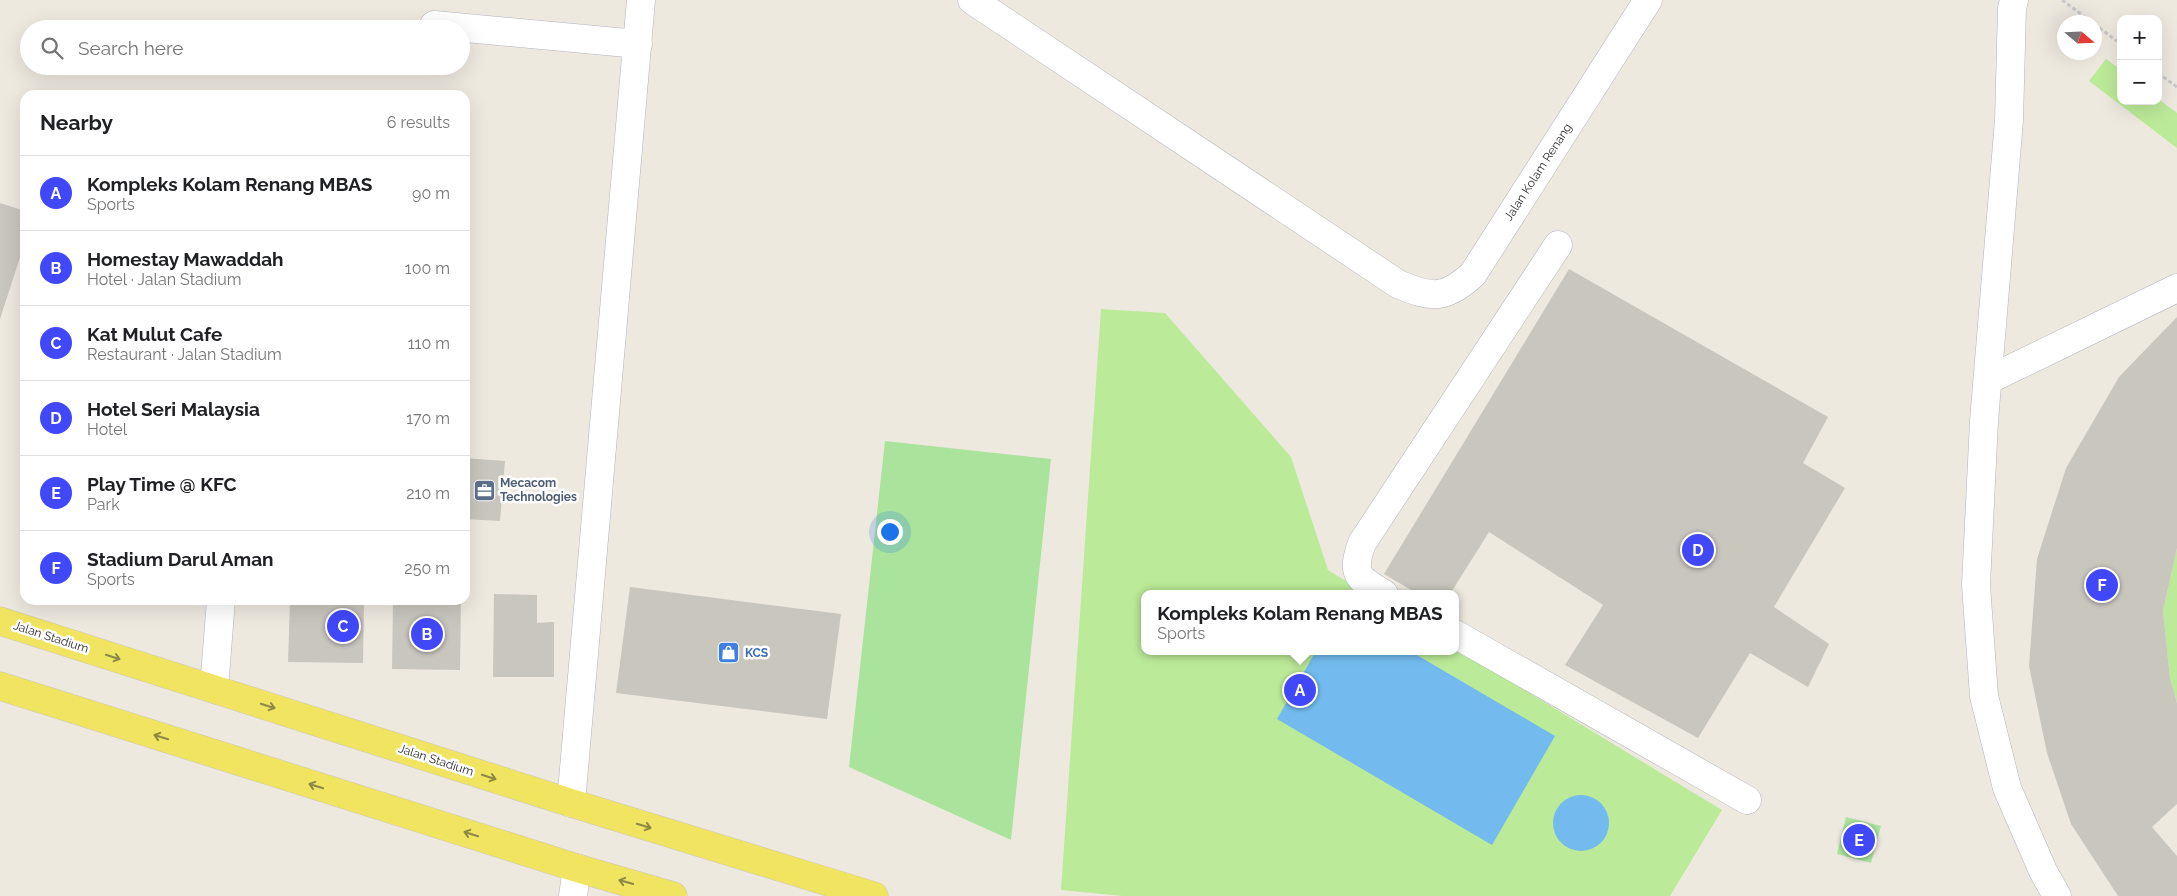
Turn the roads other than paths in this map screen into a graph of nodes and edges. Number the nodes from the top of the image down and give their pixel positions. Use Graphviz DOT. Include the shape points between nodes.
graph roads {
  1 [pos="642,0"];
  2 [pos="972,0"];
  3 [pos="1648,0"];
  4 [pos="2014,0"];
  5 [pos="470,28"];
  6 [pos="638,44"];
  7 [pos="1558,245"];
  8 [pos="2177,288"];
  9 [pos="1988,380"];
  10 [pos="1377,590"];
  11 [pos="220,605"];
  12 [pos="0,621"];
  13 [pos="1459,636"];
  14 [pos="0,686"];
  15 [pos="214,689"];
  16 [pos="1747,800"];
  17 [pos="571,803"];
  18 [pos="577,868"];
  19 [pos="573,896"];
  20 [pos="673,896"];
  21 [pos="873,896"];
  22 [pos="2057,896"];
  1 -- 6 [label="street"];
  2 -- 3 [label="street, Jalan Kolam Renang" via="1398,284 1421,294 1441,294 1458,288 1473,274"];
  4 -- 9 [label="street" via="2009,120"];
  5 -- 6 [label="street"];
  6 -- 17 [label="street"];
  7 -- 10 [label="street" via="1362,543 1356,559 1356,572 1364,583"];
  8 -- 9 [label="street"];
  9 -- 22 [label="street" via="1976,585 1984,696 2007,788"];
  11 -- 15 [label="street"];
  12 -- 15 [label="main road, Jalan Stadium, one-way"];
  13 -- 16 [label="street"];
  18 -- 14 [label="main road, one-way"];
  15 -- 17 [label="main road, Jalan Stadium, one-way"];
  17 -- 21 [label="main road, Jalan Stadium, one-way"];
  18 -- 19 [label="street"];
  20 -- 18 [label="main road, one-way"];
}
